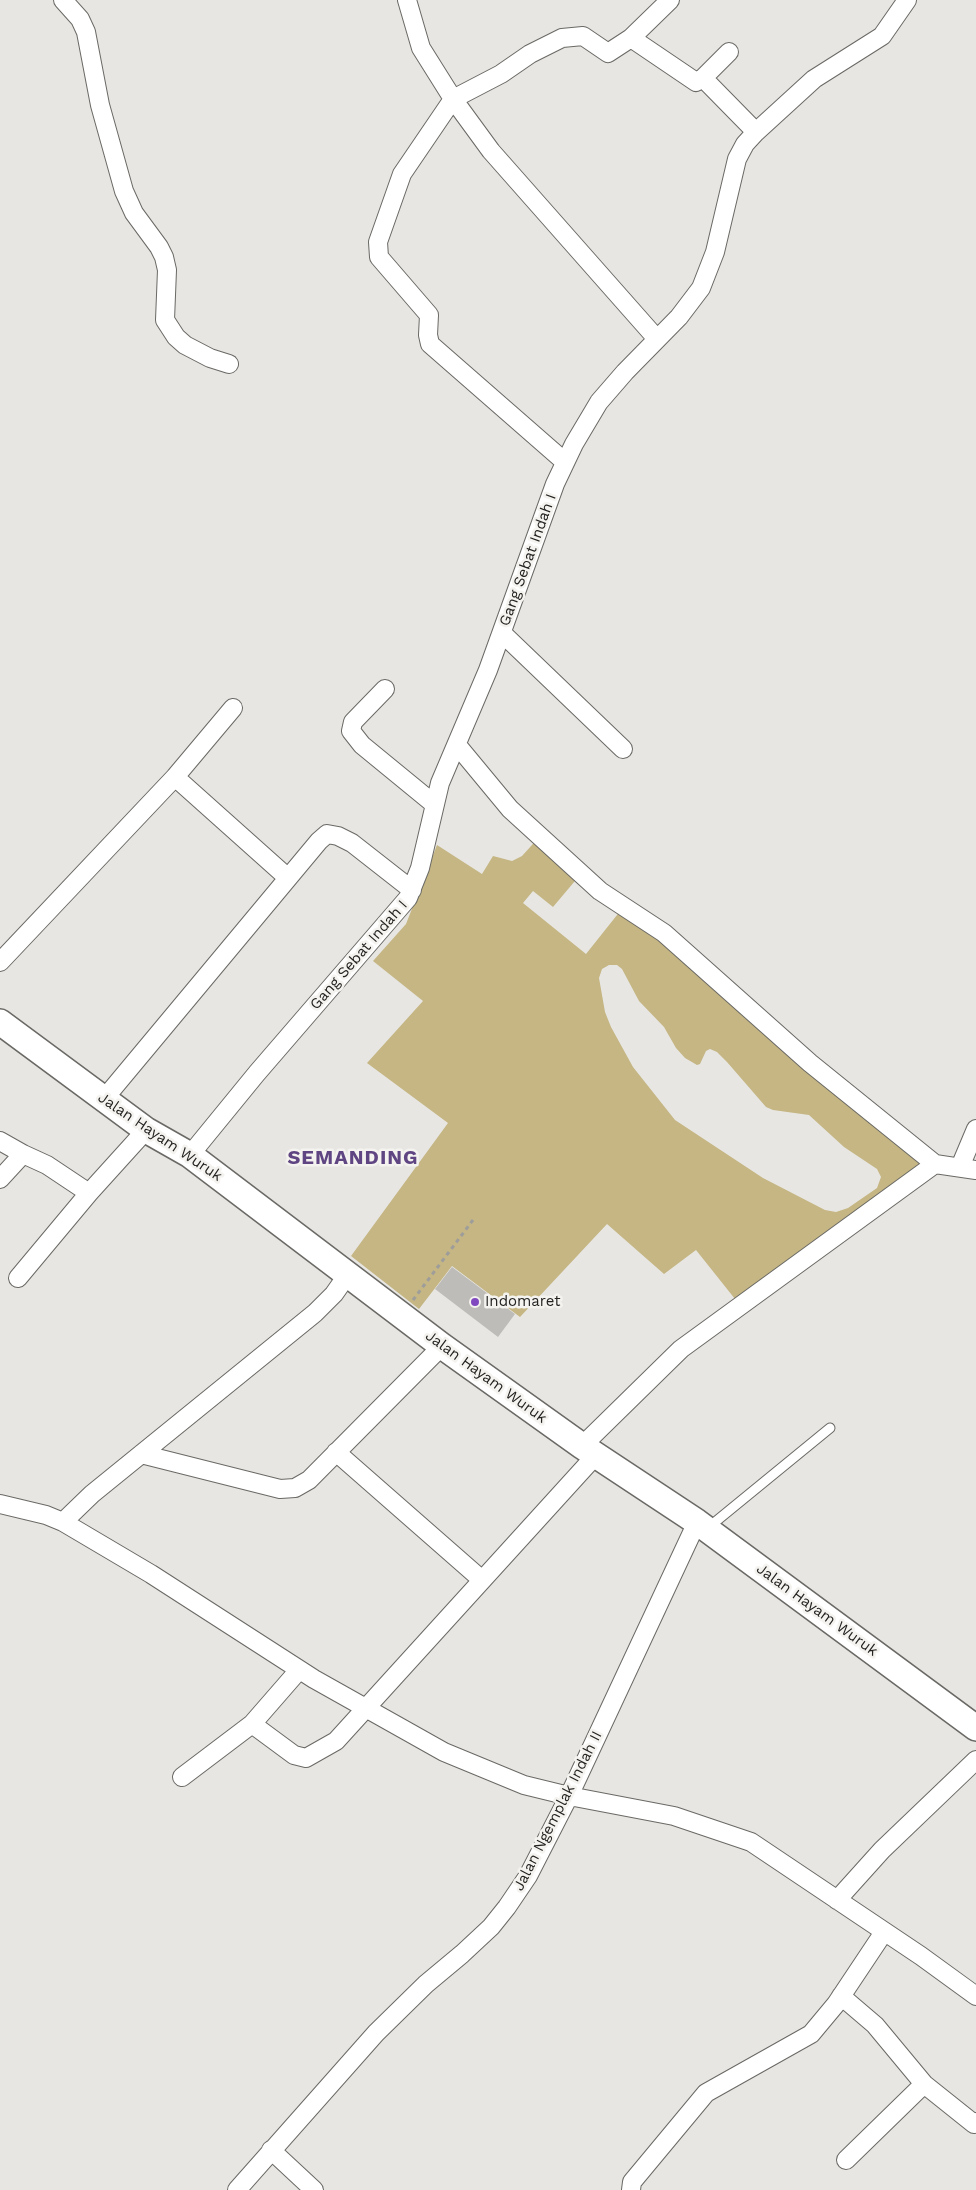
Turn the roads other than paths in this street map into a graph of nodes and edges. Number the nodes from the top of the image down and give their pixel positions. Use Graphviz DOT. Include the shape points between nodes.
graph roads {
  1 [pos="63,0"];
  2 [pos="407,0"];
  3 [pos="670,0"];
  4 [pos="907,0"];
  5 [pos="631,38"];
  6 [pos="728,52"];
  7 [pos="702,78"];
  8 [pos="453,99"];
  9 [pos="756,132"];
  10 [pos="657,339"];
  11 [pos="229,364"];
  12 [pos="565,462"];
  13 [pos="502,633"];
  14 [pos="385,689"];
  15 [pos="233,708"];
  16 [pos="457,745"];
  17 [pos="623,749"];
  18 [pos="175,777"];
  19 [pos="434,804"];
  20 [pos="288,878"];
  21 [pos="412,890"];
  22 [pos="0,962"];
  23 [pos="0,1022"];
  24 [pos="104,1098"];
  25 [pos="976,1129"];
  26 [pos="146,1130"];
  27 [pos="0,1141"];
  28 [pos="23,1154"];
  29 [pos="190,1155"];
  30 [pos="935,1164"];
  31 [pos="968,1169"];
  32 [pos="0,1179"];
  33 [pos="89,1193"];
  34 [pos="348,1274"];
  35 [pos="18,1278"];
  36 [pos="442,1346"];
  37 [pos="830,1428"];
  38 [pos="589,1450"];
  39 [pos="336,1452"];
  40 [pos="141,1454"];
  41 [pos="0,1504"];
  42 [pos="63,1522"];
  43 [pos="702,1525"];
  44 [pos="482,1580"];
  45 [pos="299,1670"];
  46 [pos="366,1709"];
  47 [pos="252,1724"];
  48 [pos="976,1728"];
  49 [pos="976,1760"];
  50 [pos="182,1777"];
  51 [pos="569,1796"];
  52 [pos="838,1900"];
  53 [pos="884,1932"];
  54 [pos="841,1996"];
  55 [pos="976,1996"];
  56 [pos="924,2084"];
  57 [pos="976,2122"];
  58 [pos="271,2150"];
  59 [pos="846,2160"];
  60 [pos="631,2186"];
  61 [pos="237,2190"];
  62 [pos="314,2190"];
  1 -- 11 [label="street" via="80,19 86,32 100,105 124,191 134,213 164,257 167,270 165,320 185,345"];
  2 -- 8 [label="street" via="422,48"];
  3 -- 5 [label="street"];
  4 -- 9 [label="street, Gang Sebat Indah I" via="882,36 814,79"];
  5 -- 7 [label="street" via="696,82"];
  5 -- 8 [label="street" via="608,53 583,36 562,38"];
  6 -- 7 [label="street"];
  7 -- 9 [label="street"];
  8 -- 10 [label="street" via="491,151"];
  8 -- 12 [label="street" via="402,174 378,242 379,257 429,315 430,344"];
  9 -- 10 [label="street, Gang Sebat Indah I" via="737,159 715,252 706,276 691,302"];
  10 -- 12 [label="street, Gang Sebat Indah I" via="599,402"];
  12 -- 13 [label="street, Gang Sebat Indah I"];
  13 -- 16 [label="street, Gang Sebat Indah I"];
  13 -- 17 [label="street"];
  14 -- 19 [label="street" via="353,722 351,731"];
  15 -- 18 [label="street"];
  16 -- 19 [label="street, Gang Sebat Indah I"];
  16 -- 30 [label="street" via="510,809 600,891 664,933 810,1063"];
  18 -- 20 [label="street"];
  18 -- 22 [label="street"];
  19 -- 21 [label="street, Gang Sebat Indah I"];
  20 -- 21 [label="street" via="326,834 352,843"];
  20 -- 24 [label="street"];
  21 -- 29 [label="street, Gang Sebat Indah I" via="397,914 257,1073"];
  23 -- 24 [label="main road, Jalan Hayam Wuruk"];
  24 -- 26 [label="main road, Jalan Hayam Wuruk"];
  25 -- 31 [label="street"];
  26 -- 29 [label="main road, Jalan Hayam Wuruk"];
  26 -- 33 [label="street"];
  27 -- 28 [label="street"];
  28 -- 32 [label="street"];
  28 -- 33 [label="street" via="47,1165"];
  29 -- 34 [label="main road, Jalan Hayam Wuruk"];
  30 -- 31 [label="street"];
  30 -- 38 [label="street" via="681,1349"];
  33 -- 35 [label="street"];
  34 -- 36 [label="main road, Jalan Hayam Wuruk"];
  34 -- 40 [label="street" via="315,1313"];
  36 -- 38 [label="main road, Jalan Hayam Wuruk"];
  36 -- 39 [label="street"];
  37 -- 43 [label="lane"];
  38 -- 43 [label="main road, Jalan Hayam Wuruk"];
  38 -- 44 [label="street"];
  39 -- 40 [label="street" via="309,1480 295,1488 280,1489"];
  39 -- 44 [label="street"];
  40 -- 42 [label="street"];
  41 -- 42 [label="street"];
  42 -- 45 [label="street" via="152,1574"];
  43 -- 48 [label="main road, Jalan Hayam Wuruk"];
  43 -- 51 [label="street, Jalan Ngemplak Indah II"];
  44 -- 46 [label="street"];
  45 -- 46 [label="street"];
  45 -- 47 [label="street"];
  46 -- 47 [label="street" via="336,1741 306,1758 294,1755"];
  46 -- 51 [label="street" via="444,1752 524,1785"];
  47 -- 50 [label="street"];
  49 -- 52 [label="street" via="882,1850"];
  51 -- 52 [label="street" via="674,1816 751,1842"];
  51 -- 58 [label="street, Jalan Ngemplak Indah II" via="528,1876 491,1927 376,2033"];
  52 -- 53 [label="street"];
  53 -- 54 [label="street"];
  53 -- 55 [label="street"];
  54 -- 56 [label="street" via="875,2025"];
  54 -- 60 [label="street" via="811,2034 706,2092"];
  56 -- 57 [label="street" via="974,2124"];
  56 -- 59 [label="street"];
  58 -- 61 [label="street, Jalan Ngemplak Indah II"];
  58 -- 62 [label="street"];
}
